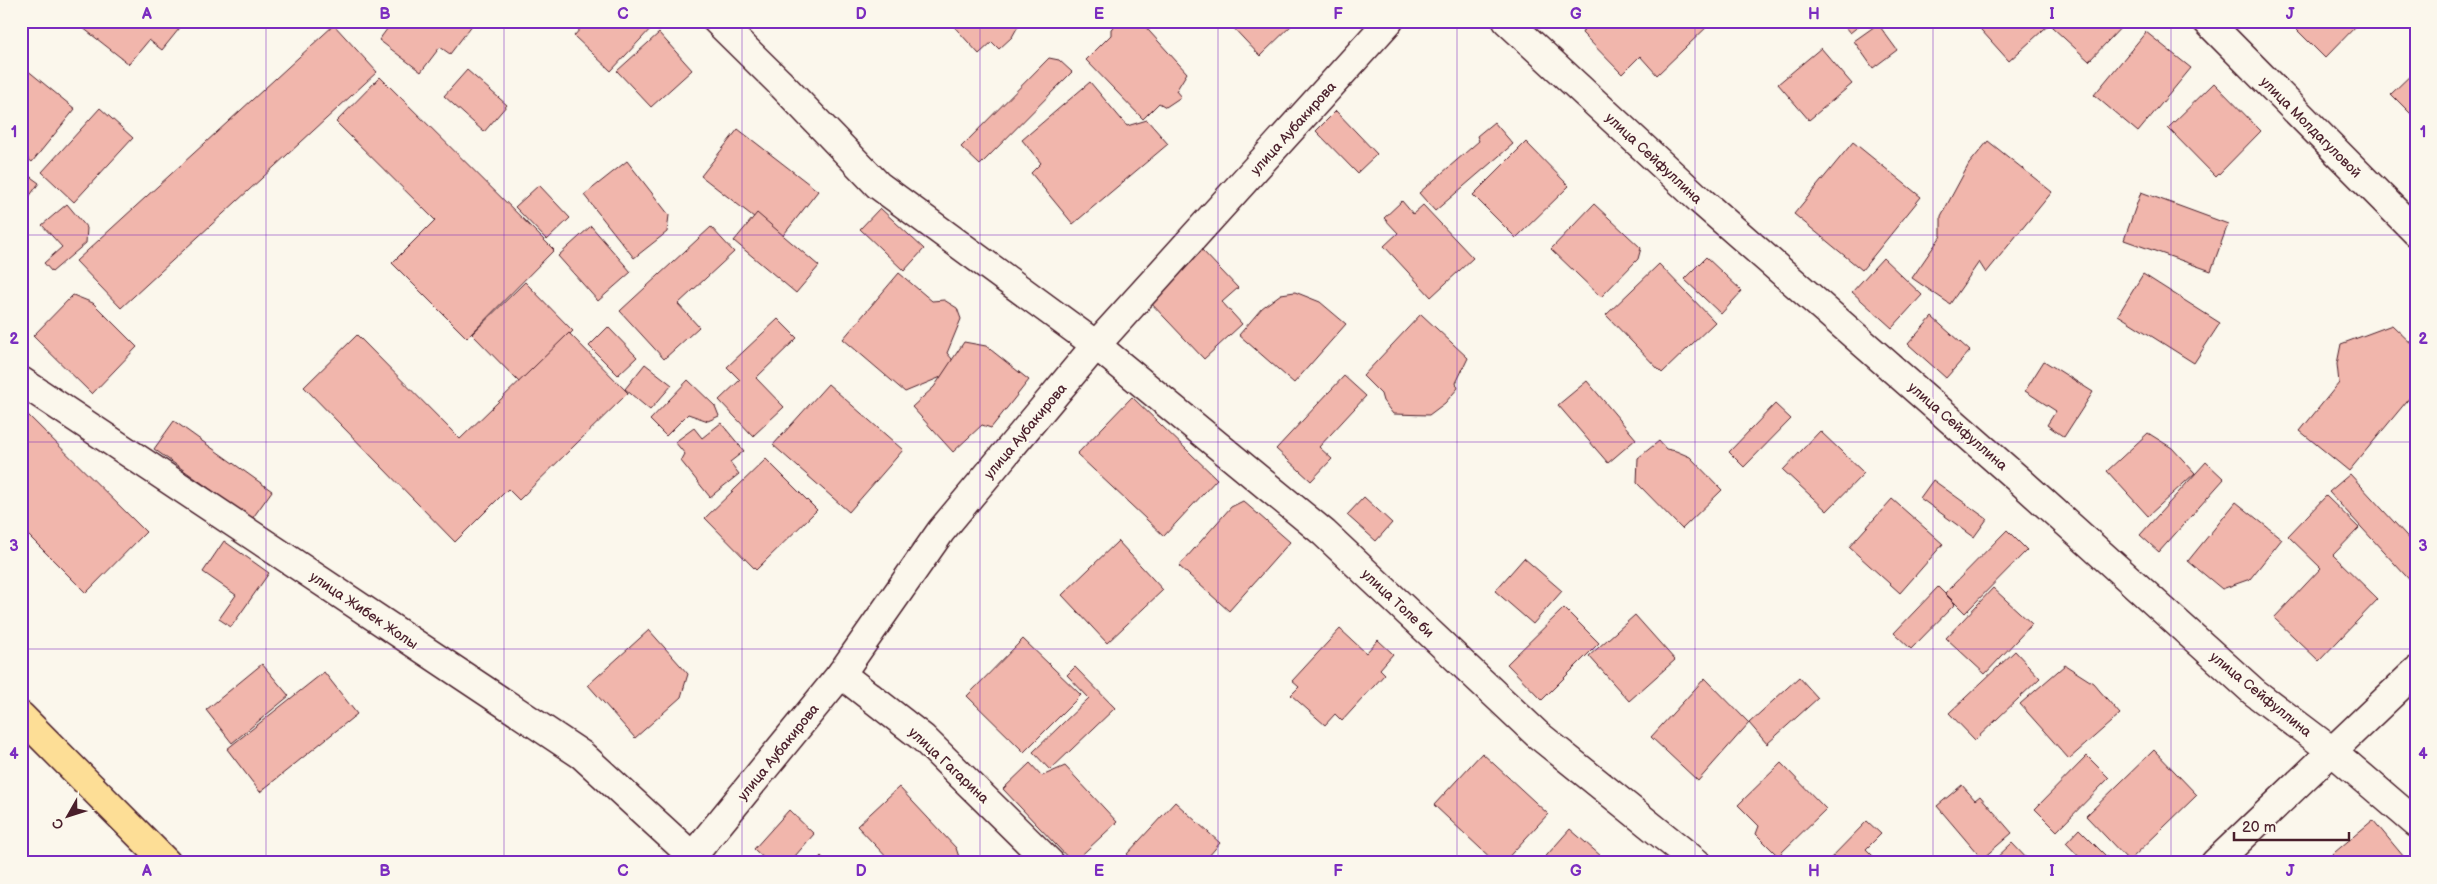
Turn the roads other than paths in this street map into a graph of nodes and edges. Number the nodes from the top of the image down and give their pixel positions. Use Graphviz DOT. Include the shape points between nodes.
graph roads {
  1 [pos="1389,21"];
  2 [pos="1507,21"];
  3 [pos="2207,21"];
  4 [pos="725,26"];
  5 [pos="2416,232"];
  6 [pos="1096,346"];
  7 [pos="21,381"];
  8 [pos="2416,671"];
  9 [pos="842,674"];
  10 [pos="21,716"];
  11 [pos="2332,751"];
  12 [pos="2416,823"];
  13 [pos="690,860"];
  14 [pos="167,863"];
  15 [pos="1050,863"];
  16 [pos="1697,863"];
  17 [pos="2215,863"];
  1 -- 6 [label="street, улица Аубакирова"];
  2 -- 11 [label="street, улица Сейфуллина" via="1700,200 2018,479 2254,692"];
  3 -- 5 [label="street, улица Молдагуловой"];
  4 -- 6 [label="street, улица Толе би" via="878,186"];
  6 -- 9 [label="street, улица Аубакирова" via="941,531"];
  6 -- 16 [label="street, улица Толе би" via="1324,533 1537,734"];
  7 -- 13 [label="street, улица Жибек Жолы" via="582,755"];
  8 -- 11 [label="street"];
  9 -- 13 [label="street, улица Аубакирова"];
  9 -- 15 [label="street, улица Гагарина" via="923,738"];
  10 -- 14 [label="main road"];
  11 -- 12 [label="street, улица Сейфуллина"];
  11 -- 17 [label="street"];
}
